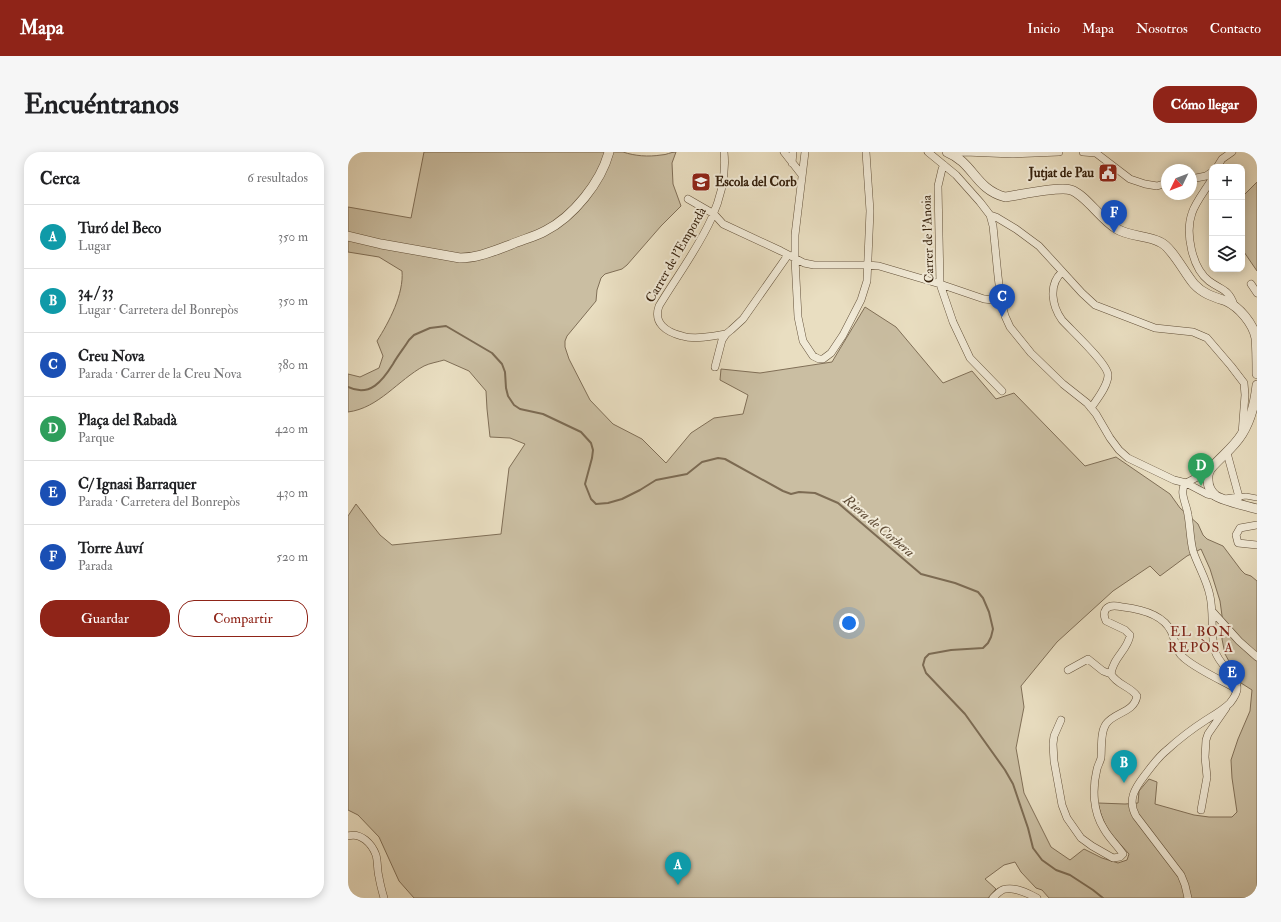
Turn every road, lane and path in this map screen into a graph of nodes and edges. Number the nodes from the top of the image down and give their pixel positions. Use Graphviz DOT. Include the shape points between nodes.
graph roads {
  1 [pos="609,152"];
  2 [pos="724,152"];
  3 [pos="784,152"];
  4 [pos="793,152"];
  5 [pos="805,152"];
  6 [pos="866,152"];
  7 [pos="928,152"];
  8 [pos="1059,152"];
  9 [pos="1083,152"];
  10 [pos="1232,152"];
  11 [pos="949,153"];
  12 [pos="970,153"];
  13 [pos="792,163"];
  14 [pos="965,163"];
  15 [pos="1219,164"];
  16 [pos="944,165"];
  17 [pos="1209,173"];
  18 [pos="802,175"];
  19 [pos="1203,176"];
  20 [pos="1197,178"];
  21 [pos="1209,184"];
  22 [pos="1161,185"];
  23 [pos="1207,187"];
  24 [pos="688,200"];
  25 [pos="714,214"];
  26 [pos="990,214"];
  27 [pos="348,236"];
  28 [pos="788,255"];
  29 [pos="795,259"];
  30 [pos="867,265"];
  31 [pos="1062,272"];
  32 [pos="940,284"];
  33 [pos="1251,284"];
  34 [pos="1225,290"];
  35 [pos="1257,292"];
  36 [pos="1220,300"];
  37 [pos="1001,301"];
  38 [pos="1234,306"];
  39 [pos="726,334"];
  40 [pos="1257,350"];
  41 [pos="715,367"];
  42 [pos="1257,368"];
  43 [pos="1257,374"];
  44 [pos="1257,385"];
  45 [pos="1002,391"];
  46 [pos="1091,408"];
  47 [pos="1242,435"];
  48 [pos="1227,453"];
  49 [pos="1209,471"];
  50 [pos="1186,483"];
  51 [pos="1240,496"];
  52 [pos="1221,498"];
  53 [pos="1257,498"];
  54 [pos="1257,509"];
  55 [pos="1257,525"];
  56 [pos="1257,545"];
  57 [pos="1212,611"];
  58 [pos="1257,656"];
  59 [pos="1068,670"];
  60 [pos="1111,674"];
  61 [pos="1237,690"];
  62 [pos="1229,704"];
  63 [pos="1061,720"];
  64 [pos="1200,810"];
  65 [pos="348,836"];
  66 [pos="384,898"];
  67 [pos="993,898"];
  68 [pos="1037,898"];
  69 [pos="1188,898"];
  1 -- 27 [label="street" via="606,165 587,194 561,221 544,231 485,254 460,258"];
  2 -- 25 [label="street, Carrer de l'Empordà" via="725,170"];
  3 -- 13 [label="street"];
  4 -- 13 [label="street"];
  5 -- 18 [label="street"];
  6 -- 30 [label="street" via="870,211"];
  7 -- 16 [label="street"];
  8 -- 12 [label="street"];
  9 -- 22 [label="street" via="1096,153 1130,179 1145,184"];
  10 -- 15 [label="street"];
  11 -- 12 [label="street"];
  11 -- 14 [label="street"];
  12 -- 14 [label="street"];
  13 -- 18 [label="street"];
  14 -- 36 [label="street" via="984,187 1005,197 1066,188 1076,192 1116,229 1165,244 1194,284 1208,296"];
  16 -- 26 [label="street" via="970,189"];
  16 -- 32 [label="street, Carrer de l'Anoia" via="938,186"];
  17 -- 19 [label="street"];
  18 -- 29 [label="street"];
  19 -- 20 [label="street"];
  19 -- 23 [label="street"];
  21 -- 23 [label="street"];
  23 -- 34 [label="street" via="1192,213 1189,235 1191,254 1208,281"];
  24 -- 25 [label="street"];
  25 -- 28 [label="street" via="724,224"];
  25 -- 39 [label="street, Carrer de l'Empordà" via="656,314 664,328 682,337"];
  26 -- 31 [label="street" via="1032,240"];
  26 -- 37 [label="street" via="994,226"];
  28 -- 29 [label="street"];
  28 -- 39 [label="street" via="743,319"];
  29 -- 30 [label="street" via="814,265"];
  29 -- 30 [label="street" via="800,331 807,349 820,359 831,353 851,321 867,281"];
  30 -- 32 [label="street" via="879,266"];
  31 -- 46 [label="street" via="1056,279 1053,291 1058,315 1102,361 1108,371 1107,380"];
  31 -- 47 [label="street" via="1088,300 1105,310 1155,328 1193,332 1207,338 1244,383"];
  32 -- 37 [label="street" via="984,299"];
  32 -- 45 [label="street, Carrer de l'Anoia" via="953,322 970,358"];
  33 -- 35 [label="street"];
  34 -- 36 [label="street"];
  34 -- 38 [label="street"];
  36 -- 38 [label="street"];
  37 -- 46 [label="street" via="1007,322 1031,353"];
  38 -- 40 [label="street" via="1252,327"];
  39 -- 41 [label="street"];
  40 -- 42 [label="street"];
  42 -- 43 [label="street"];
  44 -- 47 [label="street" via="1249,420"];
  46 -- 50 [label="street" via="1110,438 1128,458"];
  47 -- 48 [label="street"];
  48 -- 49 [label="street"];
  48 -- 51 [label="street"];
  49 -- 50 [label="street"];
  49 -- 52 [label="street" via="1209,487"];
  50 -- 52 [label="street"];
  50 -- 57 [label="street" via="1183,492 1193,549 1209,588"];
  51 -- 52 [label="street"];
  51 -- 53 [label="street"];
  52 -- 54 [label="street"];
  55 -- 56 [label="street" via="1240,528 1236,535 1238,543"];
  57 -- 58 [label="street"];
  57 -- 61 [label="street" via="1214,649 1221,663 1234,678"];
  59 -- 60 [label="street" via="1088,660"];
  60 -- 61 [label="street" via="1113,664 1129,642 1130,635 1106,620 1104,614 1108,607 1120,606 1159,618 1171,631 1177,650 1184,659"];
  60 -- 63 [label="street" via="1117,682 1137,696 1133,705 1106,725 1095,785 1099,821 1123,854 1120,857 1113,858 1081,838 1067,818 1054,761 1054,736"];
  61 -- 62 [label="street"];
  62 -- 64 [label="street" via="1206,740 1207,777"];
  62 -- 69 [label="street" via="1166,750 1141,780 1133,795 1133,810 1181,875"];
  65 -- 66 [label="street" via="360,836 371,846"];
  67 -- 68 [label="street" via="1006,889 1017,890"];
}
